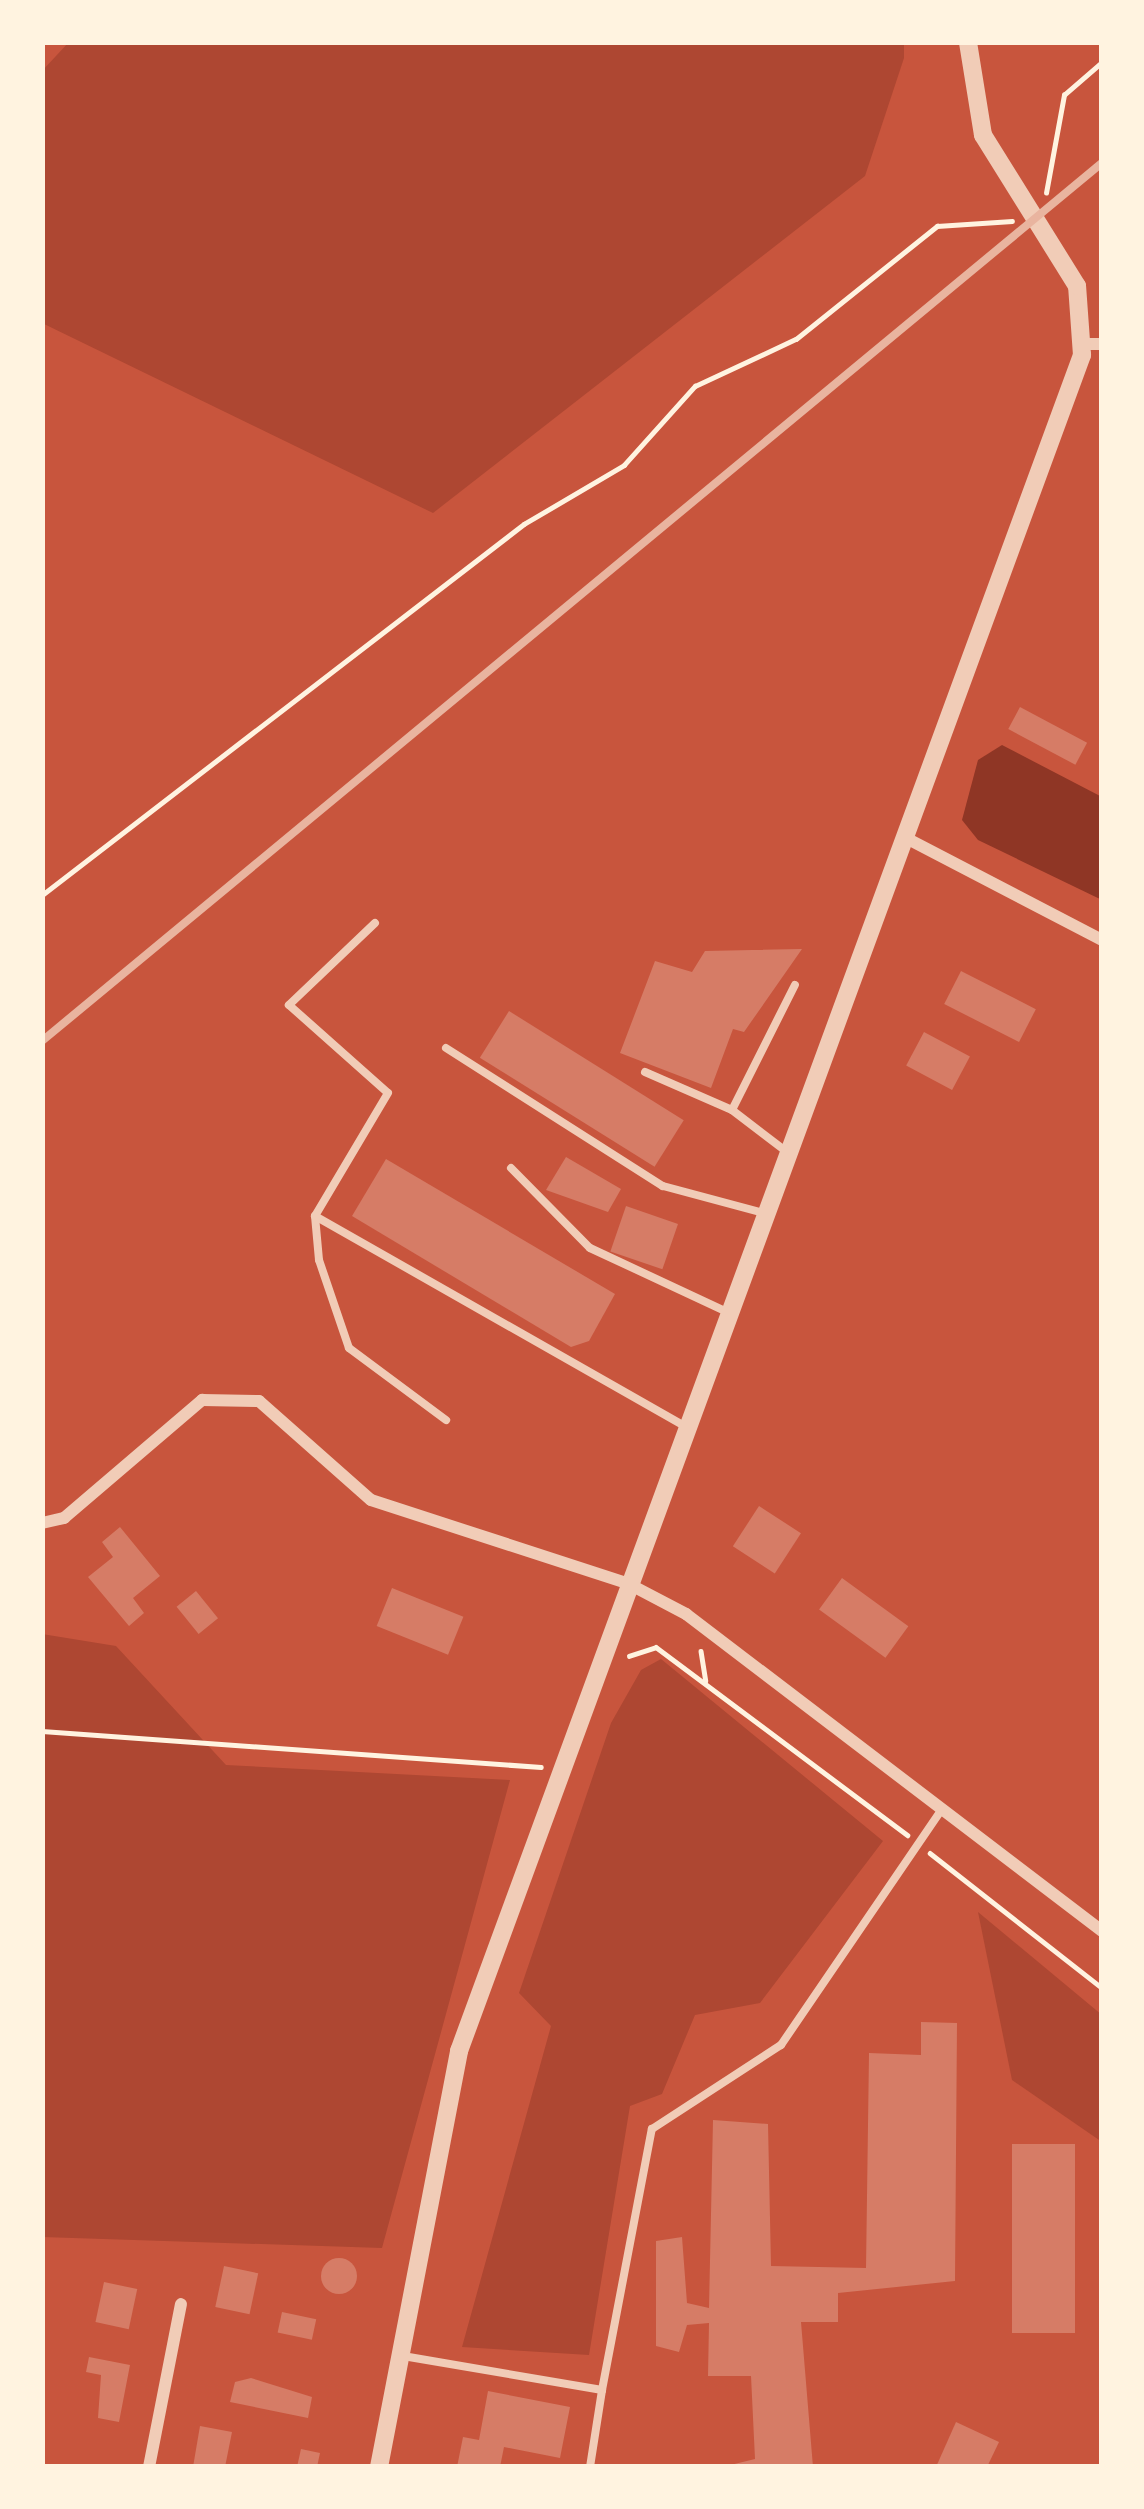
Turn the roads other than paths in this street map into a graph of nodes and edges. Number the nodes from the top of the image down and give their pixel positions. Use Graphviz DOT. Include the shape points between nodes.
graph roads {
  1 [pos="968,42"];
  2 [pos="1092,344"];
  3 [pos="906,838"];
  4 [pos="375,923"];
  5 [pos="1102,940"];
  6 [pos="795,985"];
  7 [pos="446,1048"];
  8 [pos="645,1072"];
  9 [pos="732,1110"];
  10 [pos="788,1153"];
  11 [pos="511,1168"];
  12 [pos="765,1214"];
  13 [pos="315,1216"];
  14 [pos="728,1312"];
  15 [pos="446,1420"];
  16 [pos="686,1426"];
  17 [pos="42,1523"];
  18 [pos="627,1583"];
  19 [pos="943,1807"];
  20 [pos="1102,1931"];
  21 [pos="182,2304"];
  22 [pos="398,2356"];
  23 [pos="602,2390"];
  24 [pos="149,2467"];
  25 [pos="379,2467"];
  26 [pos="590,2467"];
  1 -- 2 [label="street" via="982,136 1077,286"];
  2 -- 3 [label="street"];
  3 -- 5 [label="street"];
  3 -- 10 [label="street"];
  4 -- 13 [label="lane" via="289,1005 388,1093"];
  6 -- 9 [label="lane"];
  7 -- 12 [label="lane" via="663,1186 737,1198"];
  8 -- 9 [label="lane"];
  9 -- 10 [label="lane"];
  10 -- 12 [label="street"];
  11 -- 14 [label="lane" via="590,1248"];
  12 -- 14 [label="street"];
  13 -- 15 [label="lane" via="349,1348"];
  13 -- 16 [label="lane"];
  14 -- 16 [label="street"];
  16 -- 18 [label="street"];
  17 -- 18 [label="street" via="64,1518 202,1400 232,1392 259,1401 371,1500"];
  18 -- 19 [label="street" via="702,1627"];
  18 -- 22 [label="street" via="459,2051"];
  19 -- 20 [label="street"];
  19 -- 23 [label="lane" via="781,2044 652,2128"];
  21 -- 24 [label="street"];
  22 -- 23 [label="lane"];
  22 -- 25 [label="street"];
  23 -- 26 [label="lane"];
}
